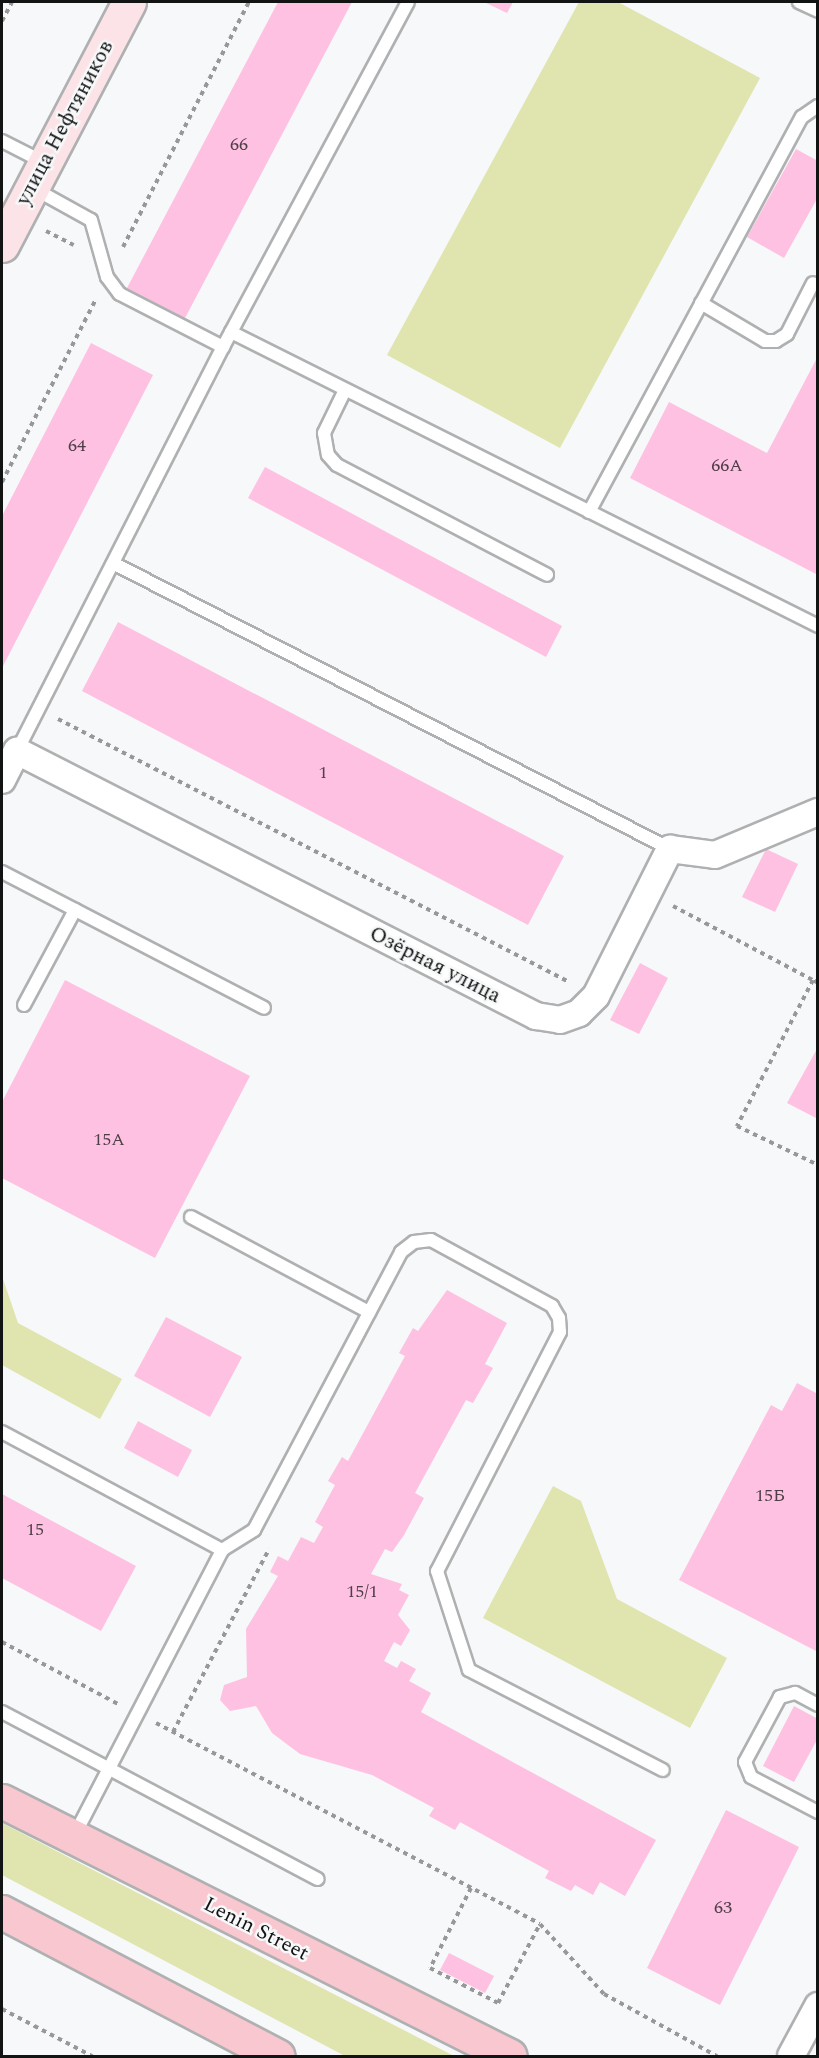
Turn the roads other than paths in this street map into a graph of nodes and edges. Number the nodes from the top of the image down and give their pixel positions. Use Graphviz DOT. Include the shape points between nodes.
graph roads {
  1 [pos="129,2"];
  2 [pos="408,2"];
  3 [pos="799,2"];
  4 [pos="818,11"];
  5 [pos="818,106"];
  6 [pos="2,141"];
  7 [pos="31,189"];
  8 [pos="2,245"];
  9 [pos="813,283"];
  10 [pos="701,303"];
  11 [pos="231,332"];
  12 [pos="223,347"];
  13 [pos="345,390"];
  14 [pos="589,512"];
  15 [pos="113,563"];
  16 [pos="547,575"];
  17 [pos="818,626"];
  18 [pos="16,750"];
  19 [pos="2,780"];
  20 [pos="818,812"];
  21 [pos="670,849"];
  22 [pos="2,872"];
  23 [pos="75,910"];
  24 [pos="24,1005"];
  25 [pos="264,1008"];
  26 [pos="191,1217"];
  27 [pos="369,1312"];
  28 [pos="2,1432"];
  29 [pos="222,1550"];
  30 [pos="818,1705"];
  31 [pos="2,1712"];
  32 [pos="109,1769"];
  33 [pos="663,1770"];
  34 [pos="2,1801"];
  35 [pos="818,1812"];
  36 [pos="73,1837"];
  37 [pos="318,1880"];
  38 [pos="2,1912"];
  39 [pos="818,2006"];
  40 [pos="278,2056"];
  41 [pos="510,2056"];
  42 [pos="791,2056"];
  1 -- 7 [label="main road, улица Нефтяников"];
  2 -- 11 [label="lane"];
  3 -- 4 [label="lane"];
  5 -- 10 [label="lane" via="802,117"];
  6 -- 7 [label="lane"];
  7 -- 8 [label="main road, улица Нефтяников"];
  7 -- 12 [label="lane" via="91,220 107,277 120,294"];
  9 -- 10 [label="lane" via="787,334 776,340 765,340"];
  10 -- 14 [label="lane"];
  11 -- 12 [label="lane"];
  11 -- 13 [label="lane"];
  12 -- 15 [label="lane"];
  13 -- 14 [label="lane"];
  13 -- 16 [label="lane" via="324,433 328,455 337,465"];
  14 -- 17 [label="lane"];
  15 -- 18 [label="lane"];
  15 -- 21 [label="lane"];
  18 -- 19 [label="street"];
  18 -- 21 [label="street, Озёрная улица" via="536,1016 561,1020 579,1013 596,996"];
  20 -- 21 [label="street" via="715,855"];
  22 -- 23 [label="lane"];
  23 -- 24 [label="lane"];
  23 -- 25 [label="lane"];
  26 -- 27 [label="lane"];
  27 -- 29 [label="lane" via="254,1530"];
  27 -- 33 [label="lane" via="401,1252 414,1242 431,1240 552,1306 560,1332 437,1571 469,1670"];
  28 -- 29 [label="lane"];
  29 -- 32 [label="lane"];
  30 -- 35 [label="lane" via="795,1693 780,1696 745,1762 751,1777"];
  31 -- 32 [label="lane"];
  32 -- 36 [label="lane"];
  32 -- 37 [label="lane"];
  34 -- 36 [label="main road, Lenin Street"];
  36 -- 41 [label="main road, Lenin Street"];
  38 -- 40 [label="main road"];
  39 -- 42 [label="street"];
}
